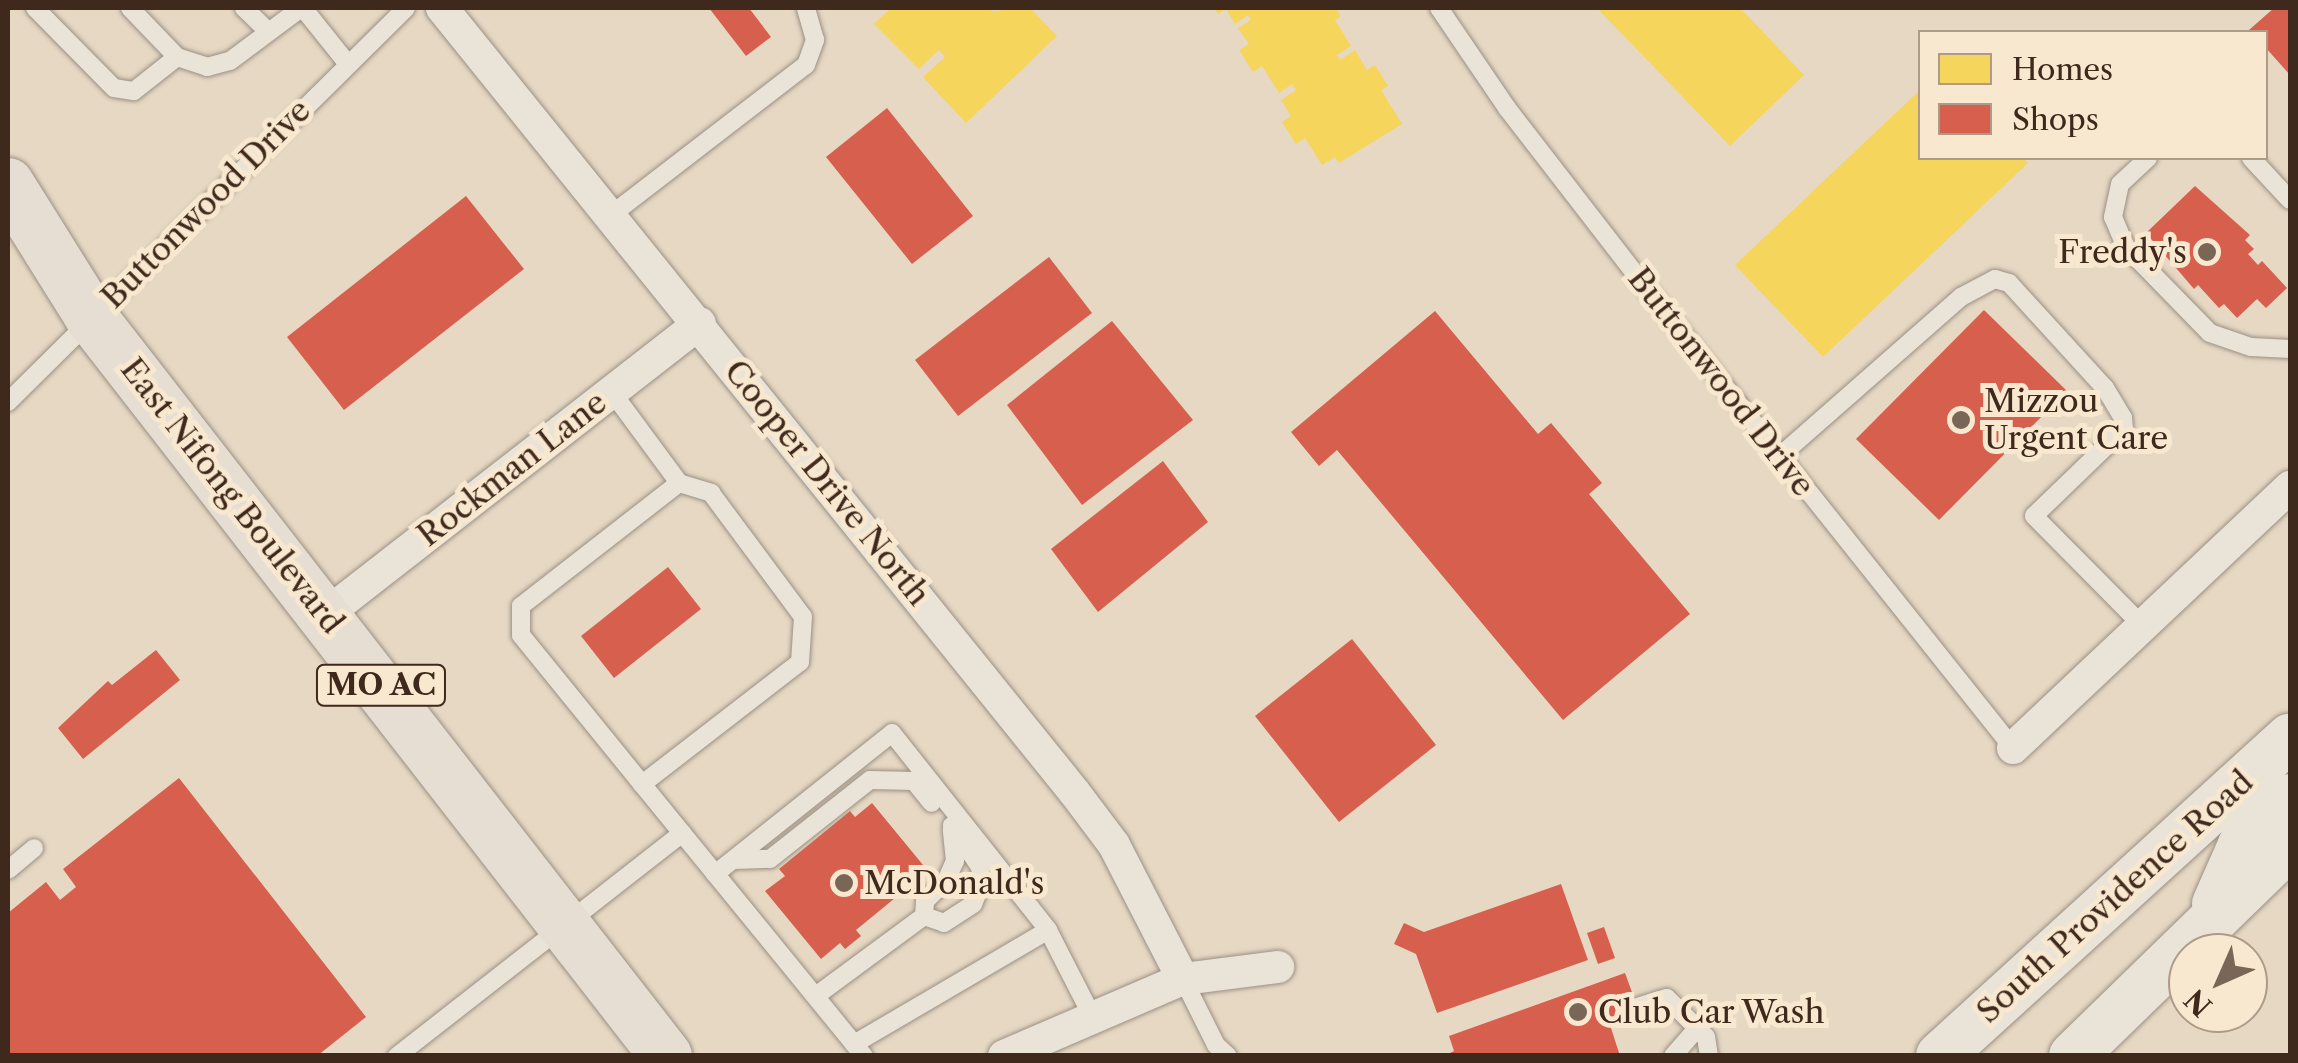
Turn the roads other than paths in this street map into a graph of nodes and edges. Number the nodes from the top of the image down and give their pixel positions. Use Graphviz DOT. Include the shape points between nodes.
graph roads {
  1 [pos="35,8"];
  2 [pos="130,8"];
  3 [pos="244,8"];
  4 [pos="302,8"];
  5 [pos="406,8"];
  6 [pos="442,8"];
  7 [pos="806,8"];
  8 [pos="1439,8"];
  9 [pos="268,31"];
  10 [pos="177,57"];
  11 [pos="347,63"];
  12 [pos="2146,160"];
  13 [pos="2253,160"];
  14 [pos="8,184"];
  15 [pos="2290,200"];
  16 [pos="611,215"];
  17 [pos="8,244"];
  18 [pos="91,317"];
  19 [pos="700,324"];
  20 [pos="2290,349"];
  21 [pos="612,392"];
  22 [pos="8,402"];
  23 [pos="1780,456"];
  24 [pos="679,483"];
  25 [pos="2290,487"];
  26 [pos="325,614"];
  27 [pos="2143,626"];
  28 [pos="2290,738"];
  29 [pos="2013,748"];
  30 [pos="642,784"];
  31 [pos="2290,798"];
  32 [pos="952,826"];
  33 [pos="682,833"];
  34 [pos="2290,844"];
  35 [pos="34,848"];
  36 [pos="734,860"];
  37 [pos="8,870"];
  38 [pos="715,874"];
  39 [pos="924,916"];
  40 [pos="567,926"];
  41 [pos="2207,926"];
  42 [pos="1048,930"];
  43 [pos="1278,966"];
  44 [pos="1182,979"];
  45 [pos="817,995"];
  46 [pos="1637,1007"];
  47 [pos="1092,1016"];
  48 [pos="1698,1027"];
  49 [pos="859,1050"];
  50 [pos="1012,1054"];
  51 [pos="1709,1055"];
  52 [pos="398,1056"];
  53 [pos="666,1056"];
  54 [pos="1228,1056"];
  55 [pos="1673,1056"];
  56 [pos="1940,1056"];
  57 [pos="2073,1056"];
  1 -- 10 [label="lane" via="114,88 134,92"];
  2 -- 10 [label="lane"];
  3 -- 9 [label="lane"];
  4 -- 9 [label="lane"];
  4 -- 11 [label="lane"];
  5 -- 11 [label="lane, Buttonwood Drive"];
  6 -- 16 [label="street, Cooper Drive North"];
  7 -- 16 [label="lane" via="815,40 806,65"];
  8 -- 23 [label="lane, Buttonwood Drive" via="1507,108"];
  9 -- 10 [label="lane" via="230,62 207,68"];
  11 -- 18 [label="lane, Buttonwood Drive"];
  12 -- 20 [label="lane" via="2120,184 2116,201 2113,217 2126,247 2210,333 2251,347"];
  13 -- 15 [label="lane"];
  14 -- 18 [label="main road, East Nifong Boulevard / MO AC"];
  16 -- 19 [label="street, Cooper Drive North"];
  17 -- 18 [label="main road, East Nifong Boulevard / MO AC"];
  18 -- 22 [label="lane, Buttonwood Drive"];
  18 -- 26 [label="main road, East Nifong Boulevard / MO AC"];
  19 -- 21 [label="street, Rockman Lane"];
  19 -- 44 [label="street, Cooper Drive North" via="1104,832"];
  21 -- 24 [label="lane"];
  21 -- 26 [label="street, Rockman Lane"];
  23 -- 27 [label="lane" via="1960,296 1995,279 2009,283 2117,402 2124,429 2034,516"];
  23 -- 29 [label="lane, Buttonwood Drive"];
  24 -- 30 [label="lane" via="521,606 521,635"];
  24 -- 30 [label="lane" via="711,493 802,617 800,662"];
  25 -- 27 [label="street"];
  26 -- 40 [label="main road, East Nifong Boulevard / MO AC"];
  27 -- 29 [label="street"];
  28 -- 56 [label="main road, South Providence Road"];
  30 -- 33 [label="lane"];
  31 -- 41 [label="main road" via="2242,845"];
  32 -- 36 [label="lane" via="914,781 870,780 770,859"];
  32 -- 39 [label="lane" via="955,861 925,901"];
  32 -- 39 [label="lane" via="980,867 982,883 973,904 944,923"];
  33 -- 38 [label="lane"];
  33 -- 40 [label="lane"];
  34 -- 41 [label="main road"];
  35 -- 37 [label="lane"];
  36 -- 38 [label="lane"];
  36 -- 42 [label="lane" via="892,733"];
  38 -- 45 [label="lane"];
  39 -- 45 [label="lane"];
  40 -- 52 [label="lane"];
  40 -- 53 [label="main road, East Nifong Boulevard / MO AC"];
  41 -- 57 [label="main road"];
  42 -- 47 [label="lane"];
  42 -- 49 [label="lane"];
  43 -- 44 [label="street"];
  44 -- 47 [label="street"];
  44 -- 54 [label="lane"];
  45 -- 49 [label="lane"];
  46 -- 48 [label="lane" via="1667,998"];
  47 -- 50 [label="street"];
  48 -- 51 [label="lane"];
  48 -- 55 [label="lane"];
}
